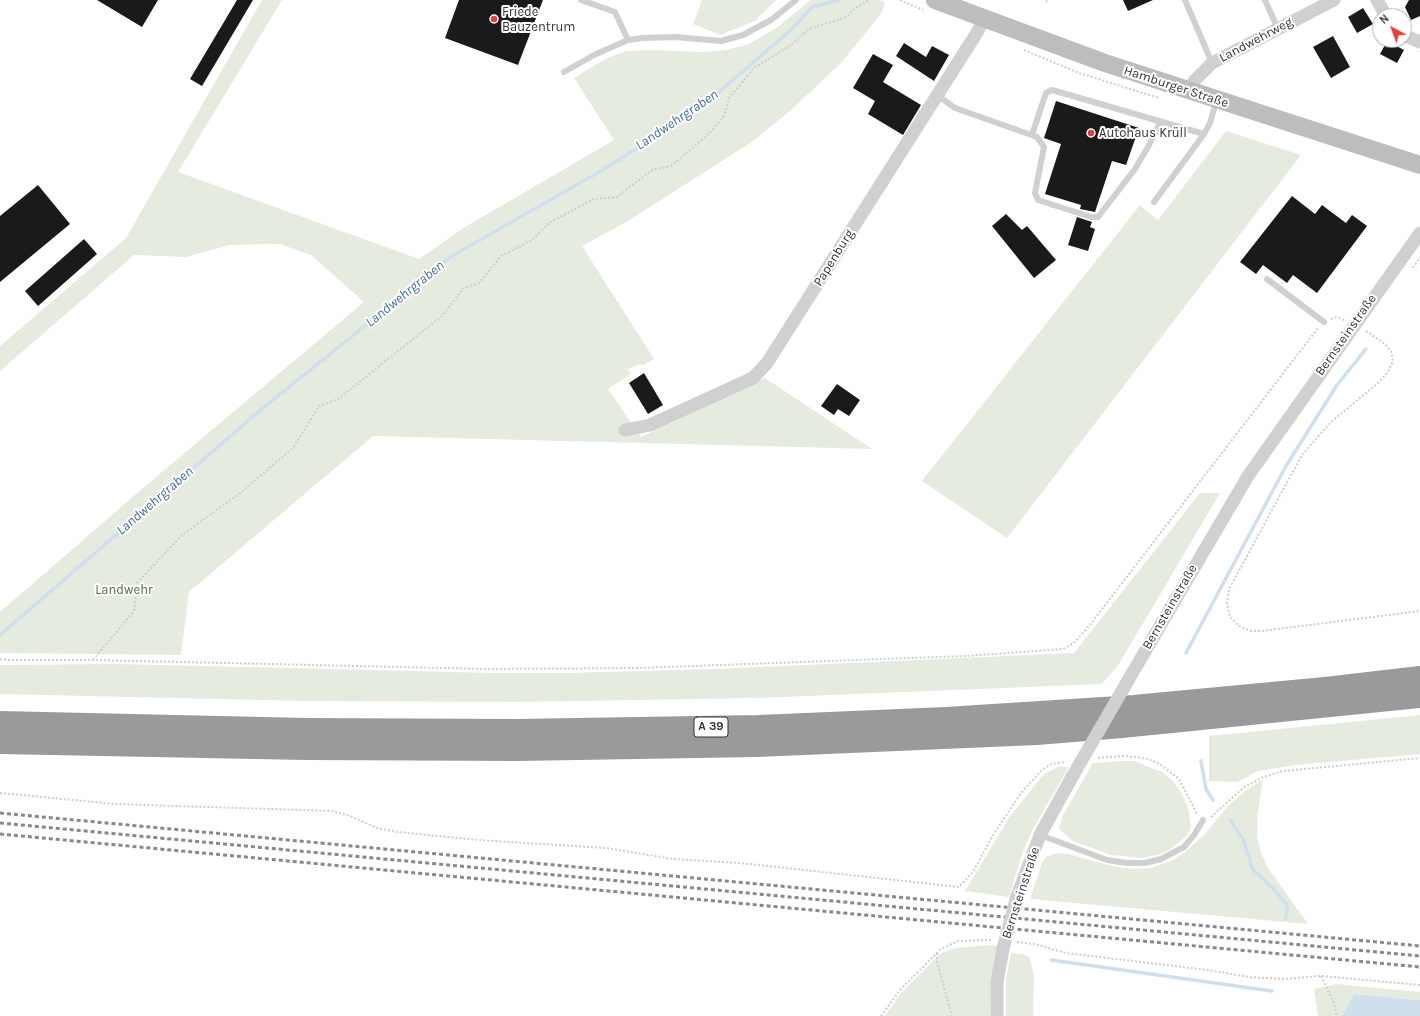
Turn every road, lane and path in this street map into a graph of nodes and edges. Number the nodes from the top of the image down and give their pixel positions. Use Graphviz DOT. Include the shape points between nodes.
graph roads {
  1 [pos="581,0"];
  2 [pos="796,0"];
  3 [pos="869,0"];
  4 [pos="934,0"];
  5 [pos="1184,0"];
  6 [pos="1265,0"];
  7 [pos="1334,0"];
  8 [pos="984,18"];
  9 [pos="1278,29"];
  10 [pos="628,40"];
  11 [pos="1212,63"];
  12 [pos="564,72"];
  13 [pos="1188,91"];
  14 [pos="937,94"];
  15 [pos="1217,100"];
  16 [pos="1160,123"];
  17 [pos="1204,134"];
  18 [pos="1032,135"];
  19 [pos="1420,165"];
  20 [pos="1154,202"];
  21 [pos="1420,233"];
  22 [pos="1267,278"];
  23 [pos="1324,322"];
  24 [pos="1354,324"];
  25 [pos="625,430"];
  26 [pos="1420,611"];
  27 [pos="0,658"];
  28 [pos="93,660"];
  29 [pos="1420,677"];
  30 [pos="1420,697"];
  31 [pos="0,722"];
  32 [pos="0,743"];
  33 [pos="1420,758"];
  34 [pos="1093,759"];
  35 [pos="1071,761"];
  36 [pos="0,793"];
  37 [pos="1203,820"];
  38 [pos="1040,835"];
  39 [pos="1005,944"];
  40 [pos="936,953"];
  41 [pos="1321,976"];
  42 [pos="1420,985"];
  43 [pos="881,1016"];
  44 [pos="952,1016"];
  45 [pos="997,1016"];
  46 [pos="1337,1016"];
  1 -- 10 [label="lane" via="615,12"];
  2 -- 10 [label="lane" via="757,29 721,41 675,37"];
  3 -- 28 [label="path" via="854,9 847,17 809,29 791,45 754,68 729,98 724,116 710,133 671,166 652,170 617,197 594,199 549,223 532,240 501,256 479,283 464,288 442,316 338,399 319,406 293,448 239,494 182,535 137,583 134,611"];
  4 -- 8 [label="main road, Hamburger Straße"];
  5 -- 11 [label="lane"];
  6 -- 9 [label="lane"];
  7 -- 9 [label="street, Landwehrweg"];
  8 -- 13 [label="main road, Hamburger Straße"];
  8 -- 14 [label="street, Papenburg" via="978,32"];
  9 -- 11 [label="street, Landwehrweg"];
  10 -- 12 [label="lane"];
  11 -- 13 [label="street, Landwehrweg"];
  13 -- 15 [label="main road, Hamburger Straße"];
  14 -- 18 [label="lane" via="955,108"];
  14 -- 25 [label="street, Papenburg" via="767,363 753,378 650,425"];
  15 -- 17 [label="lane"];
  15 -- 19 [label="main road, Hamburger Straße"];
  16 -- 17 [label="lane"];
  16 -- 18 [label="lane" via="1052,90 1046,93"];
  16 -- 18 [label="lane" via="1140,161 1098,217 1038,200 1035,193 1044,147 1041,140"];
  17 -- 20 [label="lane"];
  21 -- 24 [label="street, Bernsteinstraße"];
  22 -- 23 [label="lane"];
  23 -- 24 [label="path" via="1336,317"];
  23 -- 28 [label="path" via="1089,626 1075,642 1063,649 965,656 638,668 489,669"];
  24 -- 26 [label="path" via="1385,344 1391,351 1394,361 1378,383 1331,422 1302,455 1229,588 1227,603 1230,617 1239,626 1251,631 1262,631"];
  24 -- 38 [label="street, Bernsteinstraße, bridge" via="1248,476"];
  27 -- 28 [label="path"];
  29 -- 31 [label="highway, A 39" via="1134,706 953,718 759,726 515,730 322,729"];
  30 -- 32 [label="highway, A 39" via="1328,708 1060,732 757,746 510,750"];
  33 -- 37 [label="path" via="1283,771 1263,777 1243,788 1209,819"];
  34 -- 37 [label="path" via="1130,756 1160,764 1179,779"];
  35 -- 36 [label="path" via="1051,764 1021,793 993,835 973,872 959,887 740,863 673,859 606,848 398,832 377,828 332,811 115,804"];
  37 -- 38 [label="lane" via="1184,847 1161,859 1144,863 1107,860"];
  38 -- 39 [label="street, Bernsteinstraße, bridge" via="1017,896"];
  39 -- 40 [label="path" via="958,941"];
  39 -- 41 [label="path" via="1034,944 1066,953 1249,977 1283,979"];
  39 -- 45 [label="street, Bernsteinstraße" via="997,982"];
  40 -- 43 [label="path" via="900,990"];
  40 -- 44 [label="path"];
  41 -- 42 [label="path"];
  41 -- 46 [label="path"];
}
